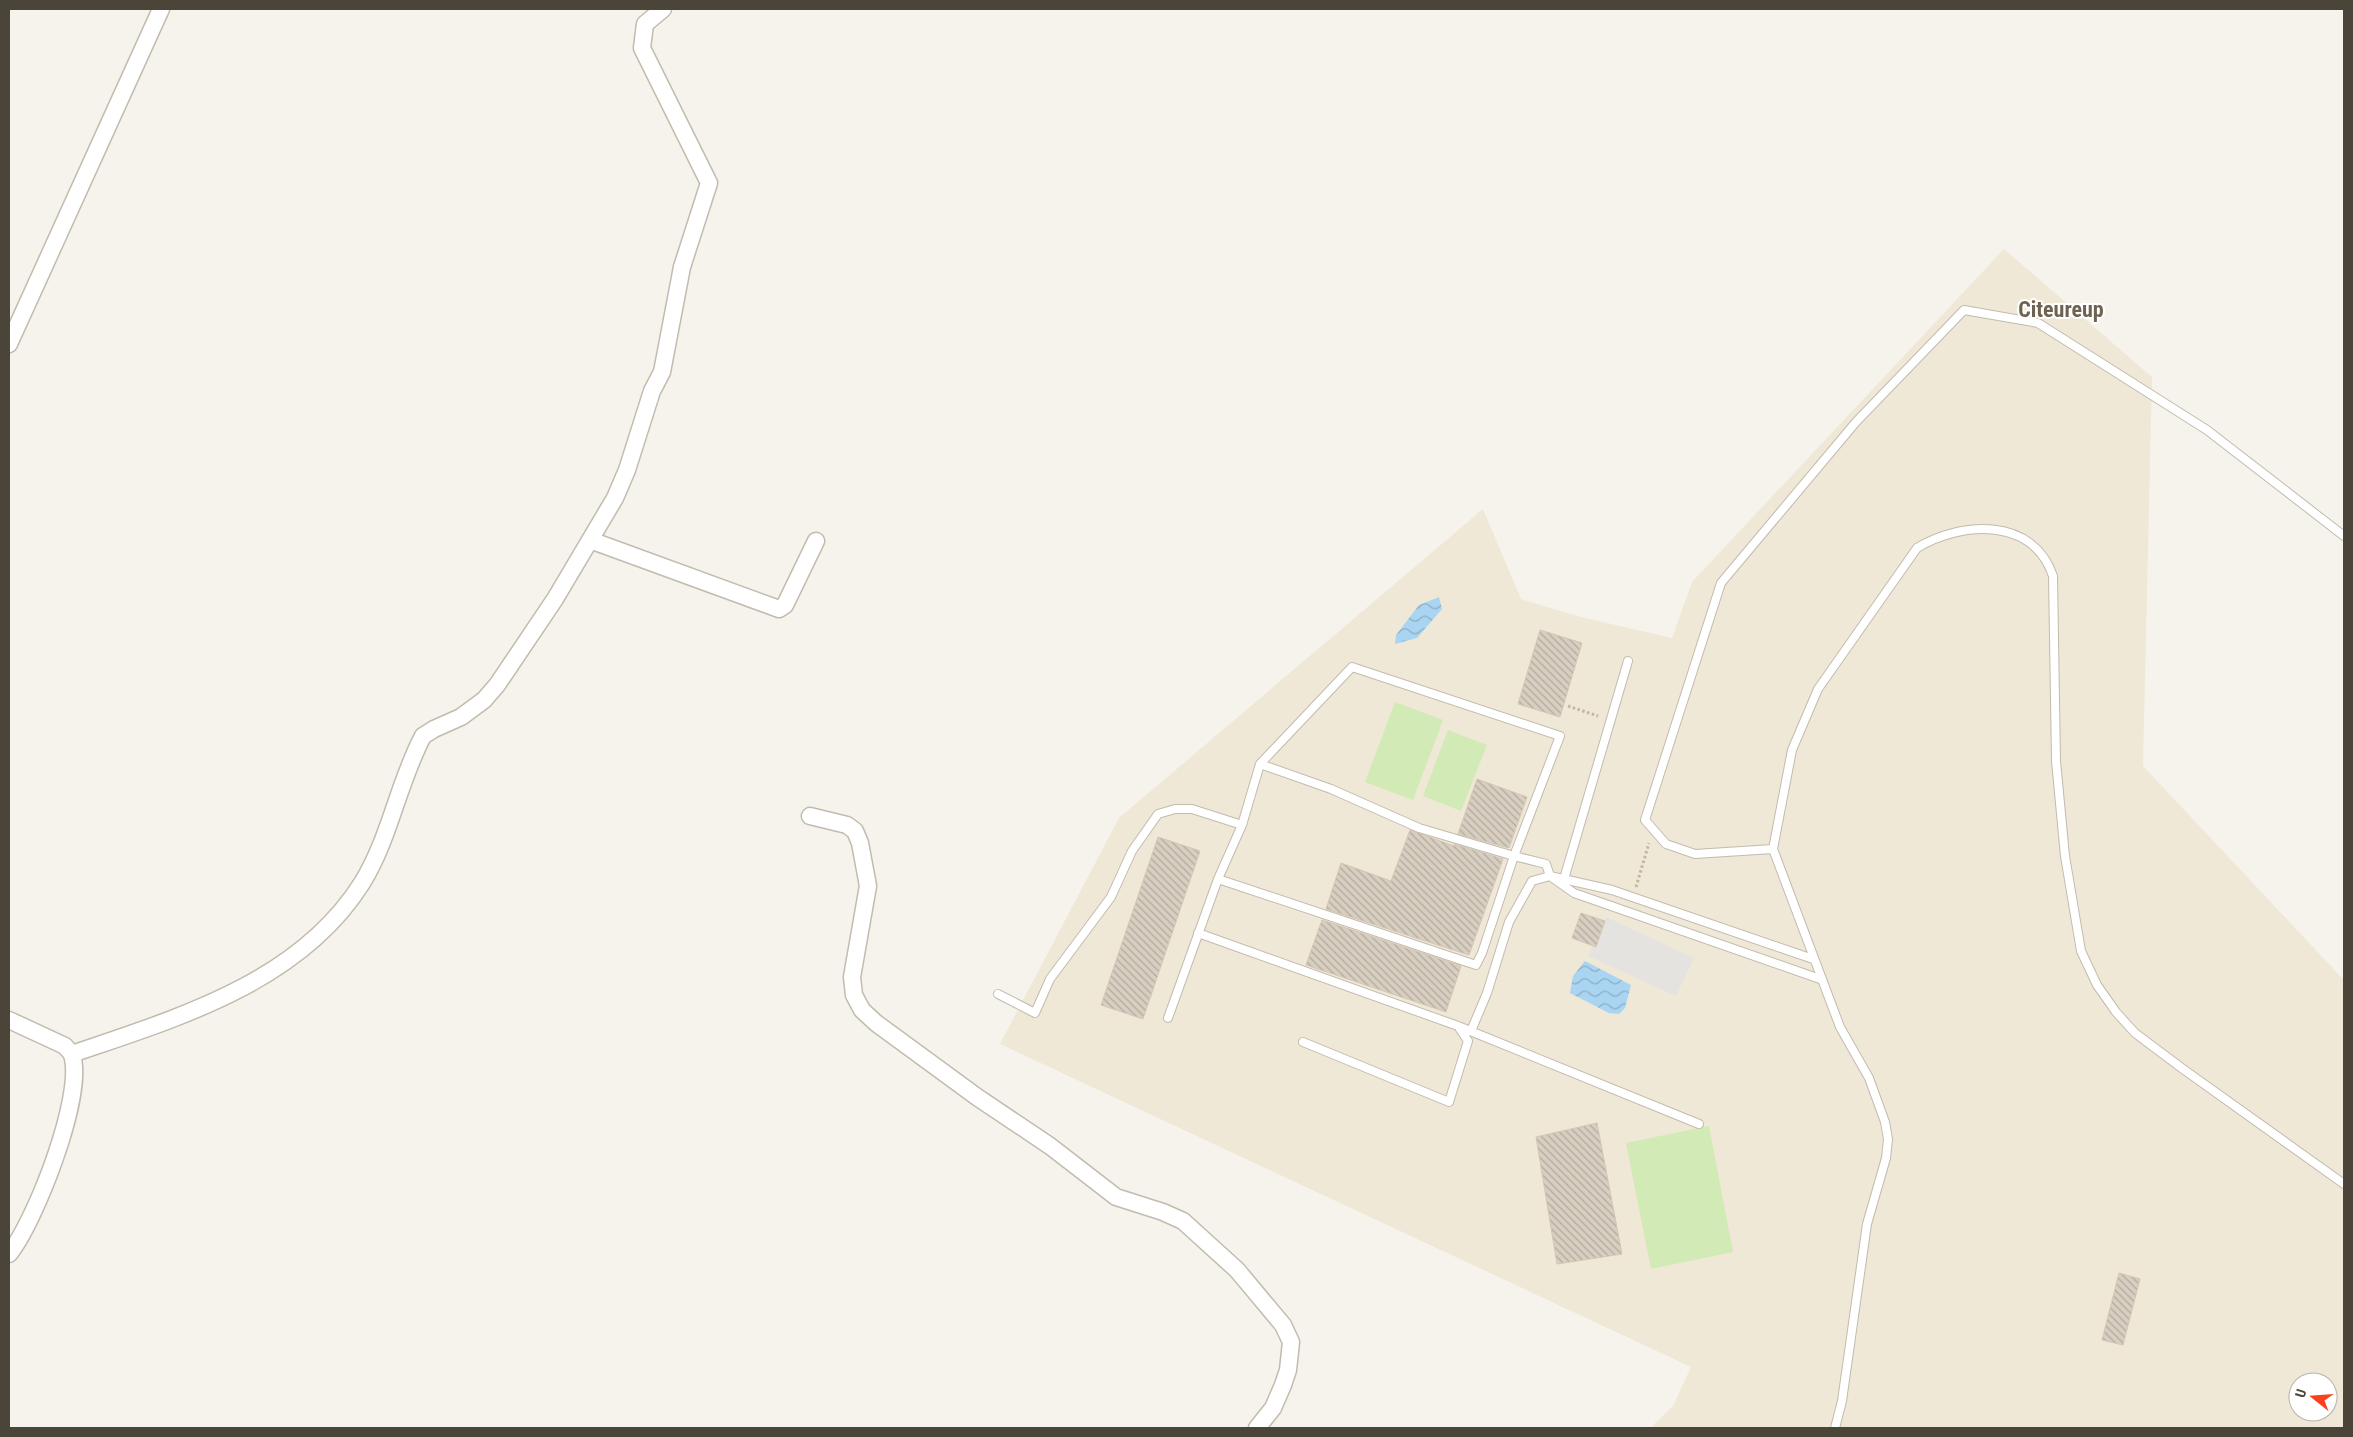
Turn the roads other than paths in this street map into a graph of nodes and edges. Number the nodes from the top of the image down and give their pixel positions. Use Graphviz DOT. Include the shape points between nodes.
graph roads {
  1 [pos="161,9"];
  2 [pos="663,9"];
  3 [pos="9,344"];
  4 [pos="2344,536"];
  5 [pos="590,540"];
  6 [pos="816,541"];
  7 [pos="1628,661"];
  8 [pos="1260,764"];
  9 [pos="810,816"];
  10 [pos="1242,825"];
  11 [pos="1773,849"];
  12 [pos="1514,856"];
  13 [pos="1550,876"];
  14 [pos="1218,879"];
  15 [pos="1564,879"];
  16 [pos="1198,933"];
  17 [pos="1813,959"];
  18 [pos="1820,979"];
  19 [pos="998,994"];
  20 [pos="1168,1018"];
  21 [pos="9,1020"];
  22 [pos="1458,1026"];
  23 [pos="1471,1031"];
  24 [pos="1303,1042"];
  25 [pos="72,1054"];
  26 [pos="1699,1124"];
  27 [pos="2344,1184"];
  28 [pos="9,1254"];
  29 [pos="1257,1428"];
  30 [pos="1835,1428"];
  1 -- 3 [label="street"];
  2 -- 5 [label="street" via="645,24 642,48 709,183 682,267 662,372 652,392 624,477"];
  4 -- 11 [label="lane" via="2207,430 2038,323 1964,310 1856,422 1721,583 1645,820 1666,844 1695,854"];
  5 -- 6 [label="street" via="779,609 785,604"];
  5 -- 25 [label="street" via="497,685 484,700 461,717 423,736 362,883 324,930 285,962 229,995 146,1029"];
  7 -- 15 [label="lane"];
  8 -- 10 [label="lane"];
  8 -- 12 [label="lane" via="1331,789 1419,828"];
  8 -- 12 [label="lane" via="1352,667 1560,736"];
  9 -- 29 [label="street" via="847,825 855,831 860,843 868,886 852,977 854,995 862,1010 1116,1197 1182,1221 1237,1270 1283,1325 1291,1342 1288,1370 1273,1408"];
  10 -- 14 [label="lane"];
  10 -- 19 [label="lane" via="1192,809 1158,814 1132,851 1111,897 1050,979 1035,1013"];
  11 -- 17 [label="lane"];
  11 -- 27 [label="lane" via="1792,750 1818,689 1917,548 1936,537 1958,531 1990,529 2030,542 2042,552 2053,576 2056,761 2065,856 2081,950 2097,985 2135,1033"];
  12 -- 13 [label="lane" via="1546,864"];
  12 -- 14 [label="lane" via="1476,965"];
  13 -- 15 [label="lane"];
  13 -- 18 [label="lane" via="1574,893"];
  13 -- 23 [label="lane" via="1532,881 1509,922"];
  14 -- 16 [label="lane"];
  15 -- 17 [label="lane" via="1612,890"];
  16 -- 20 [label="lane"];
  16 -- 22 [label="lane"];
  17 -- 18 [label="lane"];
  18 -- 30 [label="lane" via="1840,1027 1869,1078 1888,1139 1886,1158 1867,1224 1842,1401"];
  21 -- 25 [label="street" via="53,1039"];
  22 -- 23 [label="lane"];
  22 -- 24 [label="lane" via="1468,1041 1449,1102"];
  23 -- 26 [label="lane"];
  25 -- 28 [label="street" via="72,1089 50,1172 22,1238"];
}
